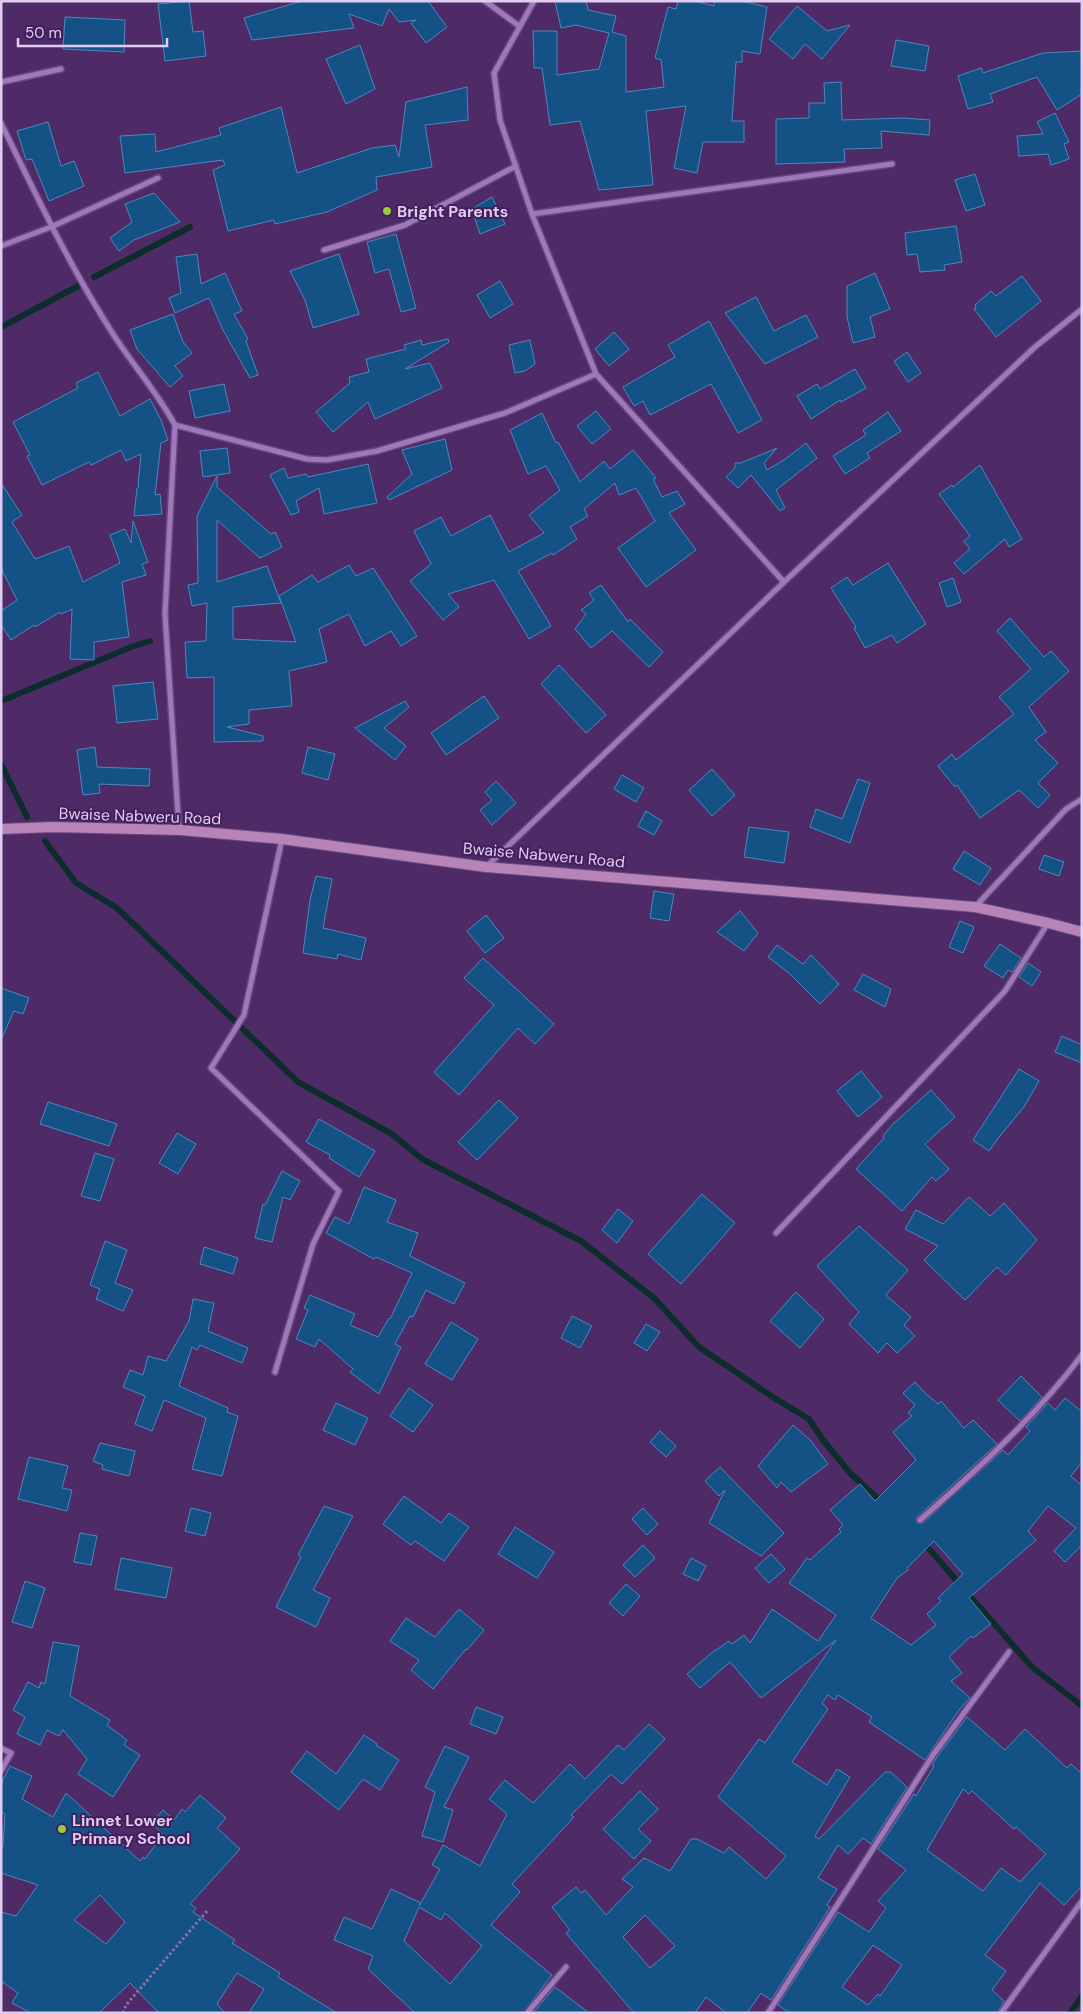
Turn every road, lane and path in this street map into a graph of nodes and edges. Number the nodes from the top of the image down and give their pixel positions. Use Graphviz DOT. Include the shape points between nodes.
graph roads {
  1 [pos="485,1"];
  2 [pos="534,1"];
  3 [pos="519,26"];
  4 [pos="61,69"];
  5 [pos="1,82"];
  6 [pos="1,123"];
  7 [pos="892,164"];
  8 [pos="516,166"];
  9 [pos="158,178"];
  10 [pos="532,214"];
  11 [pos="51,227"];
  12 [pos="1,246"];
  13 [pos="324,250"];
  14 [pos="1082,309"];
  15 [pos="596,374"];
  16 [pos="174,425"];
  17 [pos="784,582"];
  18 [pos="1082,799"];
  19 [pos="1,829"];
  20 [pos="180,830"];
  21 [pos="282,839"];
  22 [pos="486,867"];
  23 [pos="975,907"];
  24 [pos="1048,923"];
  25 [pos="1082,932"];
  26 [pos="776,1233"];
  27 [pos="1082,1355"];
  28 [pos="275,1372"];
  29 [pos="920,1520"];
  30 [pos="1009,1652"];
  31 [pos="1,1748"];
  32 [pos="1,1771"];
  33 [pos="1082,1901"];
  34 [pos="207,1911"];
  35 [pos="566,1967"];
  36 [pos="123,2013"];
  37 [pos="528,2013"];
  38 [pos="768,2013"];
  39 [pos="1001,2013"];
  1 -- 3 [label="street"];
  2 -- 3 [label="street"];
  3 -- 8 [label="street" via="494,73 500,120"];
  4 -- 5 [label="street"];
  6 -- 11 [label="street"];
  7 -- 10 [label="street"];
  8 -- 10 [label="street"];
  8 -- 13 [label="street" via="405,225"];
  9 -- 11 [label="street"];
  10 -- 15 [label="street"];
  11 -- 12 [label="street"];
  11 -- 16 [label="street" via="114,334 161,400"];
  14 -- 17 [label="street" via="1035,347"];
  15 -- 16 [label="street" via="505,414 377,451 327,460 307,458"];
  15 -- 17 [label="street"];
  16 -- 20 [label="street" via="165,614"];
  17 -- 22 [label="street"];
  18 -- 23 [label="street" via="1066,808"];
  19 -- 20 [label="main road, Bwaise Nabweru Road"];
  20 -- 21 [label="main road, Bwaise Nabweru Road"];
  21 -- 22 [label="main road, Bwaise Nabweru Road"];
  21 -- 28 [label="street" via="244,1015 211,1068 340,1191 313,1244"];
  22 -- 23 [label="main road, Bwaise Nabweru Road"];
  23 -- 24 [label="main road, Bwaise Nabweru Road"];
  24 -- 25 [label="main road, Bwaise Nabweru Road"];
  24 -- 26 [label="street" via="1004,990"];
  27 -- 29 [label="street" via="1027,1418 965,1481"];
  30 -- 38 [label="street" via="933,1755"];
  31 -- 32 [label="street" via="11,1753"];
  33 -- 39 [label="street"];
  34 -- 36 [label="path" via="126,2005"];
  35 -- 37 [label="street"];
}
